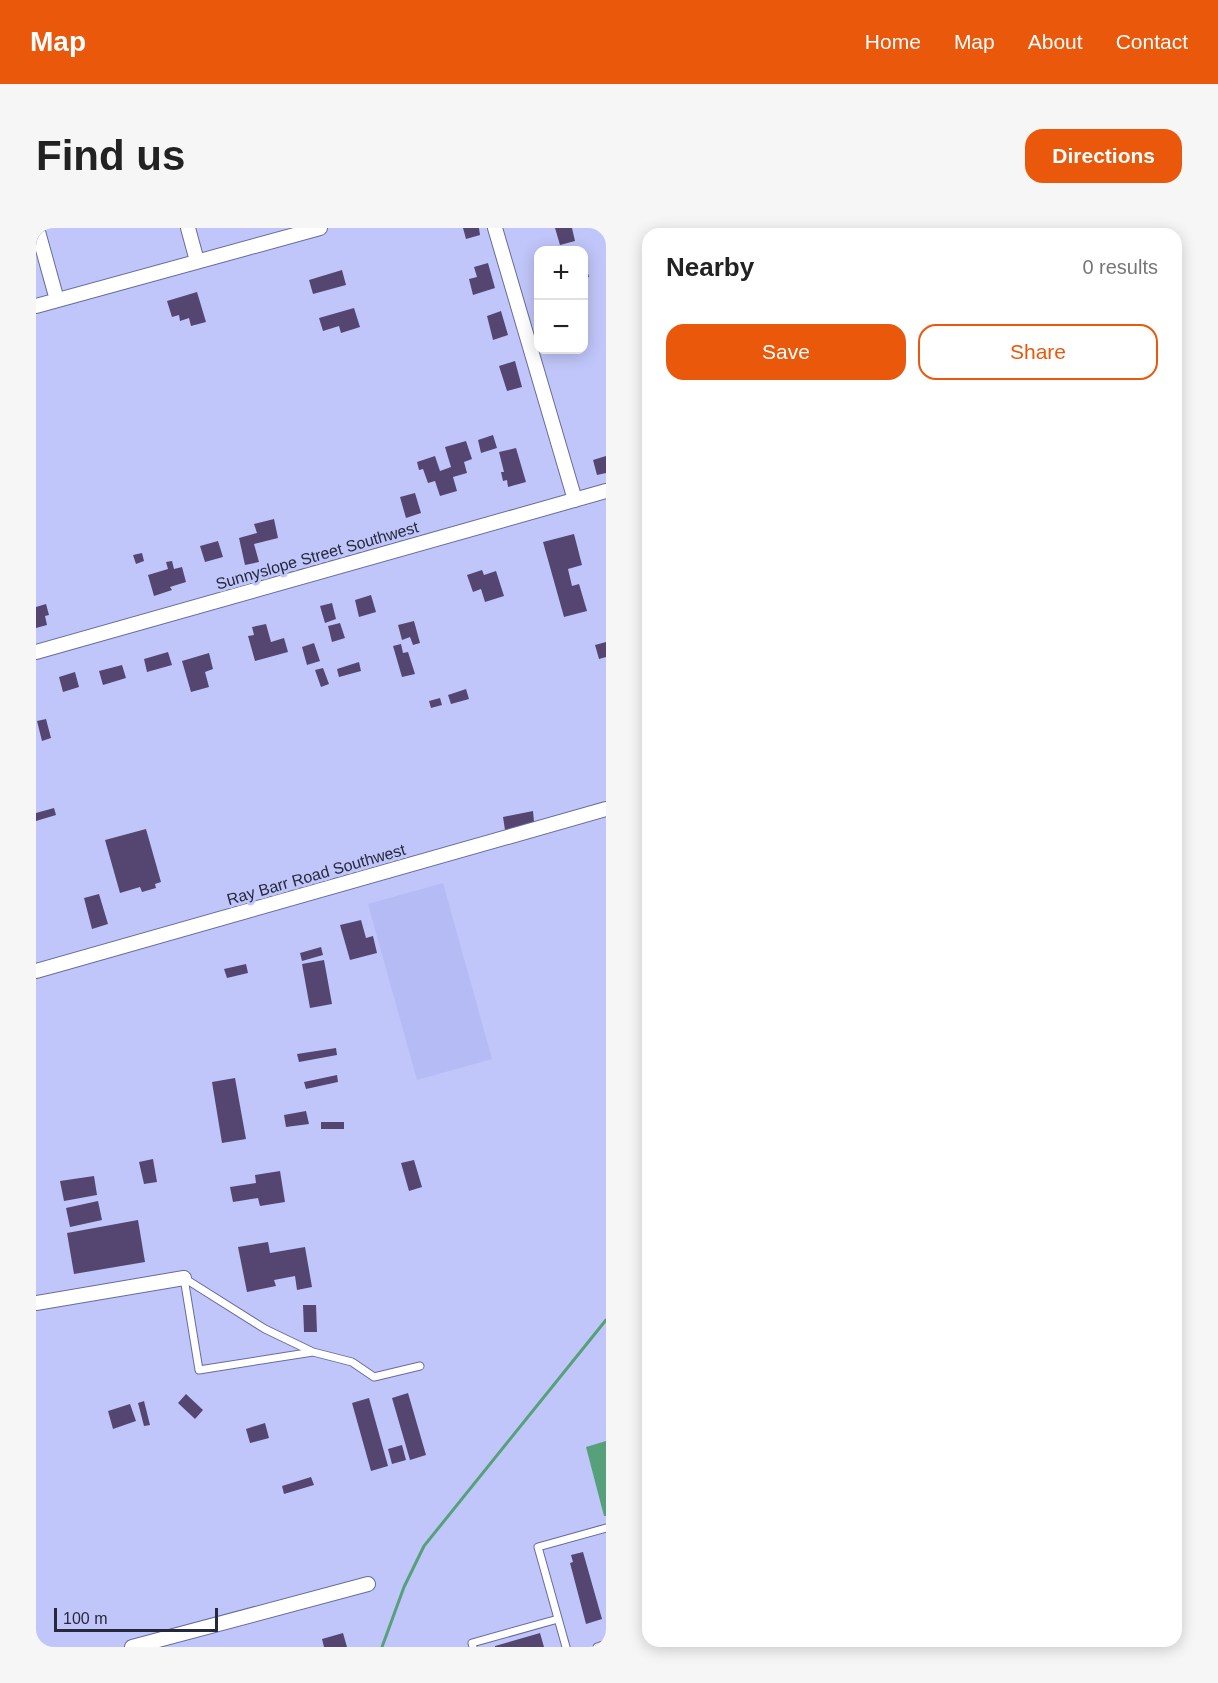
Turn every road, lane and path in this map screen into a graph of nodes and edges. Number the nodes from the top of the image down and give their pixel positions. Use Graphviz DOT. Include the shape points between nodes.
graph roads {
  1 [pos="37,228"];
  2 [pos="188,228"];
  3 [pos="320,228"];
  4 [pos="495,228"];
  5 [pos="197,261"];
  6 [pos="57,300"];
  7 [pos="36,306"];
  8 [pos="606,491"];
  9 [pos="575,500"];
  10 [pos="36,652"];
  11 [pos="606,809"];
  12 [pos="36,971"];
  13 [pos="184,1278"];
  14 [pos="36,1303"];
  15 [pos="313,1352"];
  16 [pos="420,1366"];
  17 [pos="606,1528"];
  18 [pos="368,1584"];
  19 [pos="558,1619"];
  20 [pos="606,1644"];
  21 [pos="132,1647"];
  22 [pos="473,1647"];
  23 [pos="566,1647"];
  24 [pos="597,1647"];
  1 -- 6 [label="street"];
  2 -- 5 [label="street"];
  3 -- 5 [label="street"];
  4 -- 9 [label="street"];
  5 -- 6 [label="street"];
  6 -- 7 [label="street"];
  8 -- 9 [label="street, Sunnyslope Street Southwest"];
  9 -- 10 [label="street, Sunnyslope Street Southwest"];
  11 -- 12 [label="street, Ray Barr Road Southwest"];
  13 -- 14 [label="street"];
  13 -- 15 [label="lane" via="265,1329"];
  13 -- 15 [label="lane" via="199,1370"];
  15 -- 16 [label="lane" via="352,1362 374,1377"];
  17 -- 19 [label="lane" via="538,1547"];
  18 -- 21 [label="street"];
  19 -- 22 [label="lane" via="472,1643"];
  19 -- 23 [label="lane"];
  20 -- 24 [label="lane"];
}
